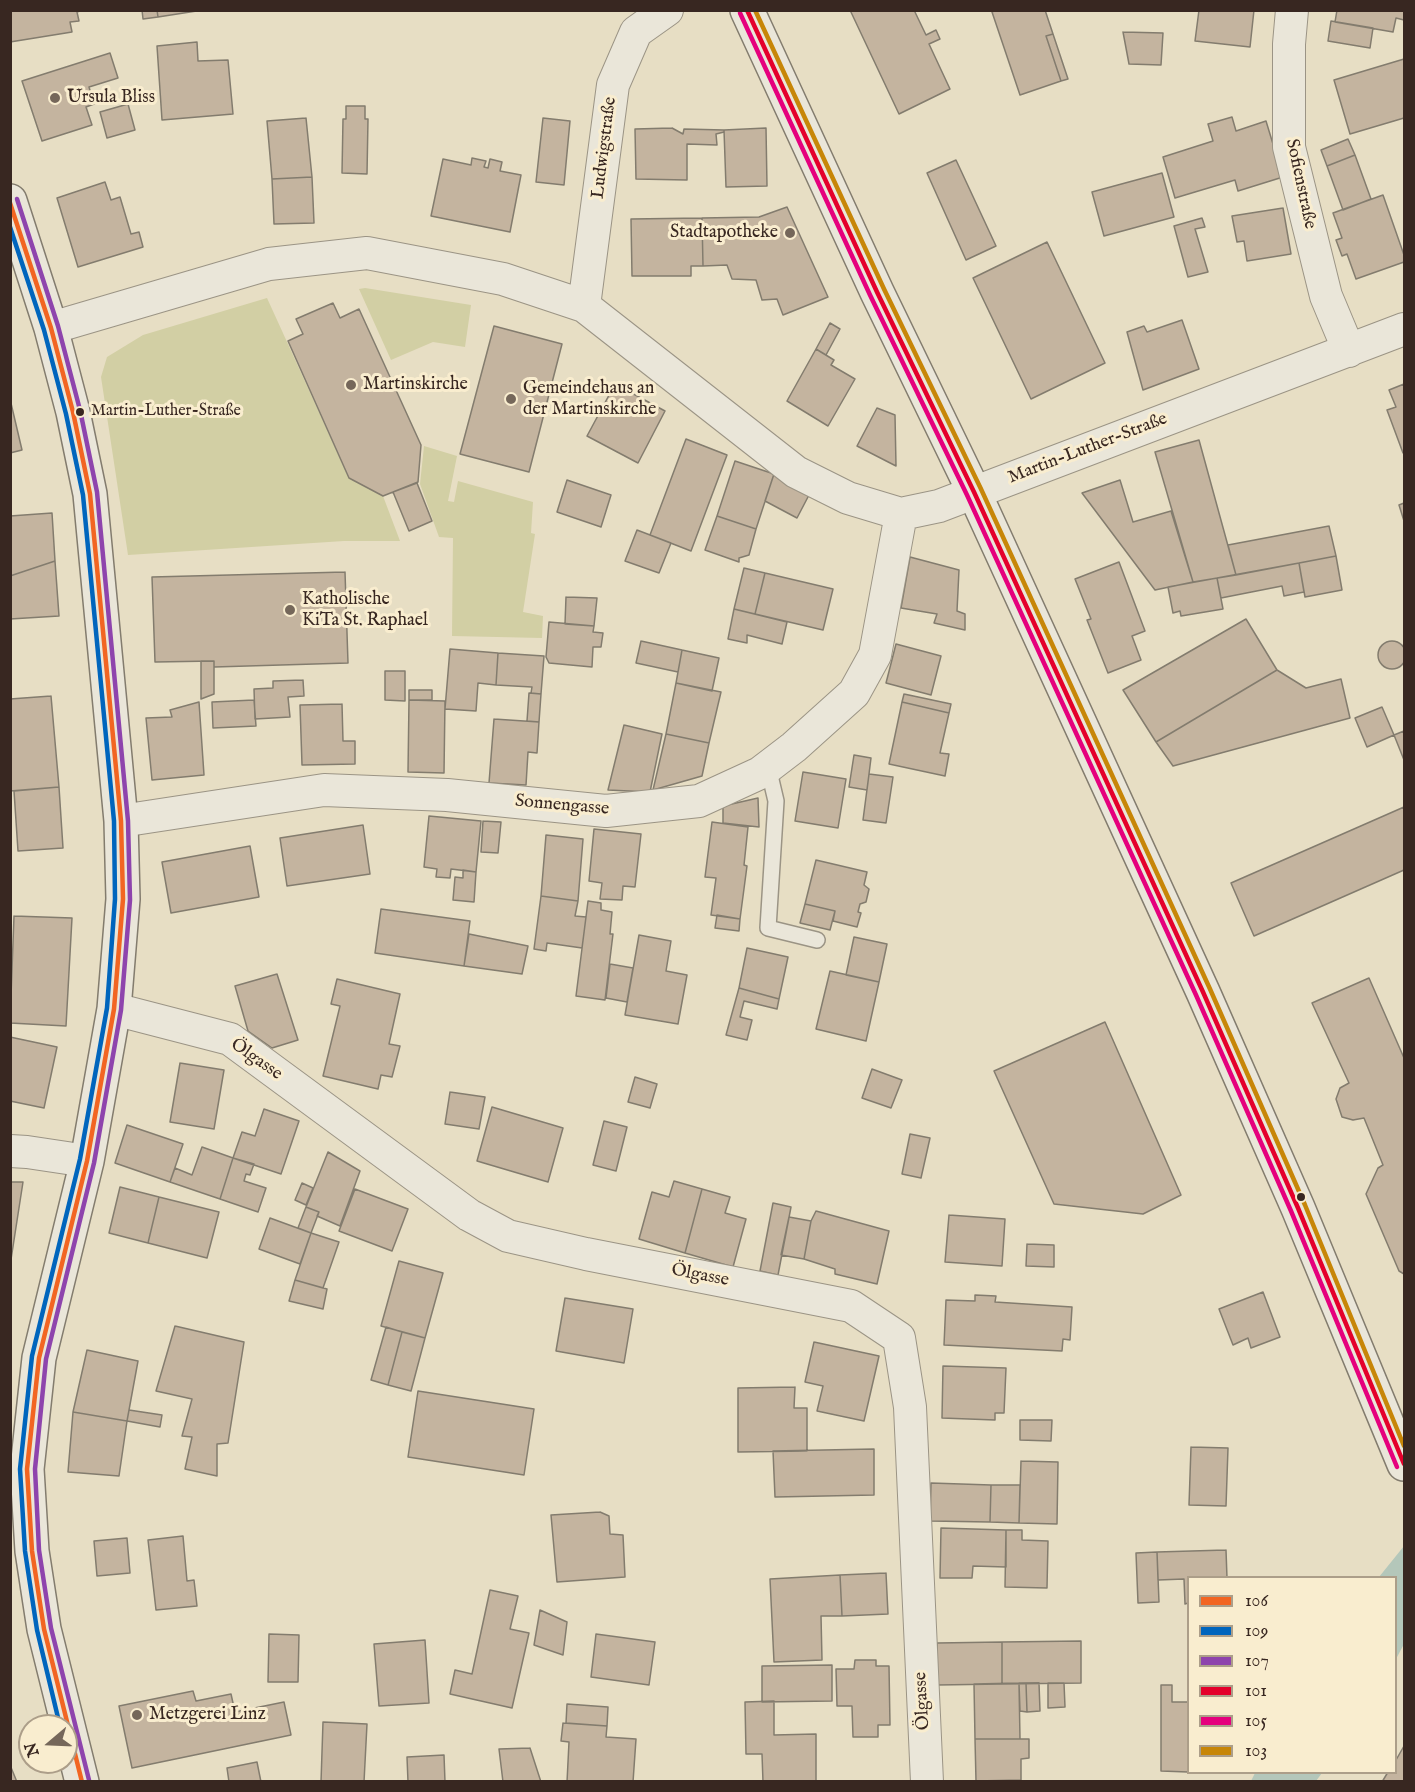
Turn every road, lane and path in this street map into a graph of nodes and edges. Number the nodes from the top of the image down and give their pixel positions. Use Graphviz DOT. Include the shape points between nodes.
graph roads {
  1 [pos="667,10"];
  2 [pos="747,10"];
  3 [pos="1292,10"];
  4 [pos="10,201"];
  5 [pos="584,306"];
  6 [pos="51,328"];
  7 [pos="1404,329"];
  8 [pos="1349,351"];
  9 [pos="974,492"];
  10 [pos="901,514"];
  11 [pos="768,767"];
  12 [pos="121,821"];
  13 [pos="817,940"];
  14 [pos="114,1009"];
  15 [pos="10,1151"];
  16 [pos="87,1161"];
  17 [pos="1404,1464"];
  18 [pos="82,1782"];
  19 [pos="927,1782"];
  1 -- 5 [label="street, Ludwigstraße" via="636,32 613,86"];
  2 -- 9 [label="street"];
  3 -- 8 [label="street, Sofienstraße" via="1288,44 1289,147 1326,296"];
  4 -- 6 [label="street"];
  5 -- 6 [label="street, Martin-Luther-Straße" via="503,279 367,253 269,264"];
  5 -- 10 [label="street, Martin-Luther-Straße" via="796,472 848,498"];
  6 -- 12 [label="street" via="90,494"];
  7 -- 8 [label="street, Martin-Luther-Straße"];
  8 -- 9 [label="street, Martin-Luther-Straße"];
  9 -- 10 [label="street, Martin-Luther-Straße" via="939,506"];
  9 -- 17 [label="street" via="1199,981"];
  10 -- 11 [label="street, Sonnengasse" via="875,655 854,693"];
  11 -- 12 [label="street, Sonnengasse" via="699,801 606,812 447,795 324,790"];
  11 -- 13 [label="lane" via="776,801 768,928"];
  12 -- 14 [label="street" via="123,899"];
  14 -- 16 [label="street"];
  14 -- 19 [label="street, Ölgasse" via="230,1040 469,1215 508,1236 850,1306 899,1338 910,1407"];
  15 -- 16 [label="street"];
  16 -- 18 [label="street" via="39,1358 27,1469 32,1551 44,1629"];
}
